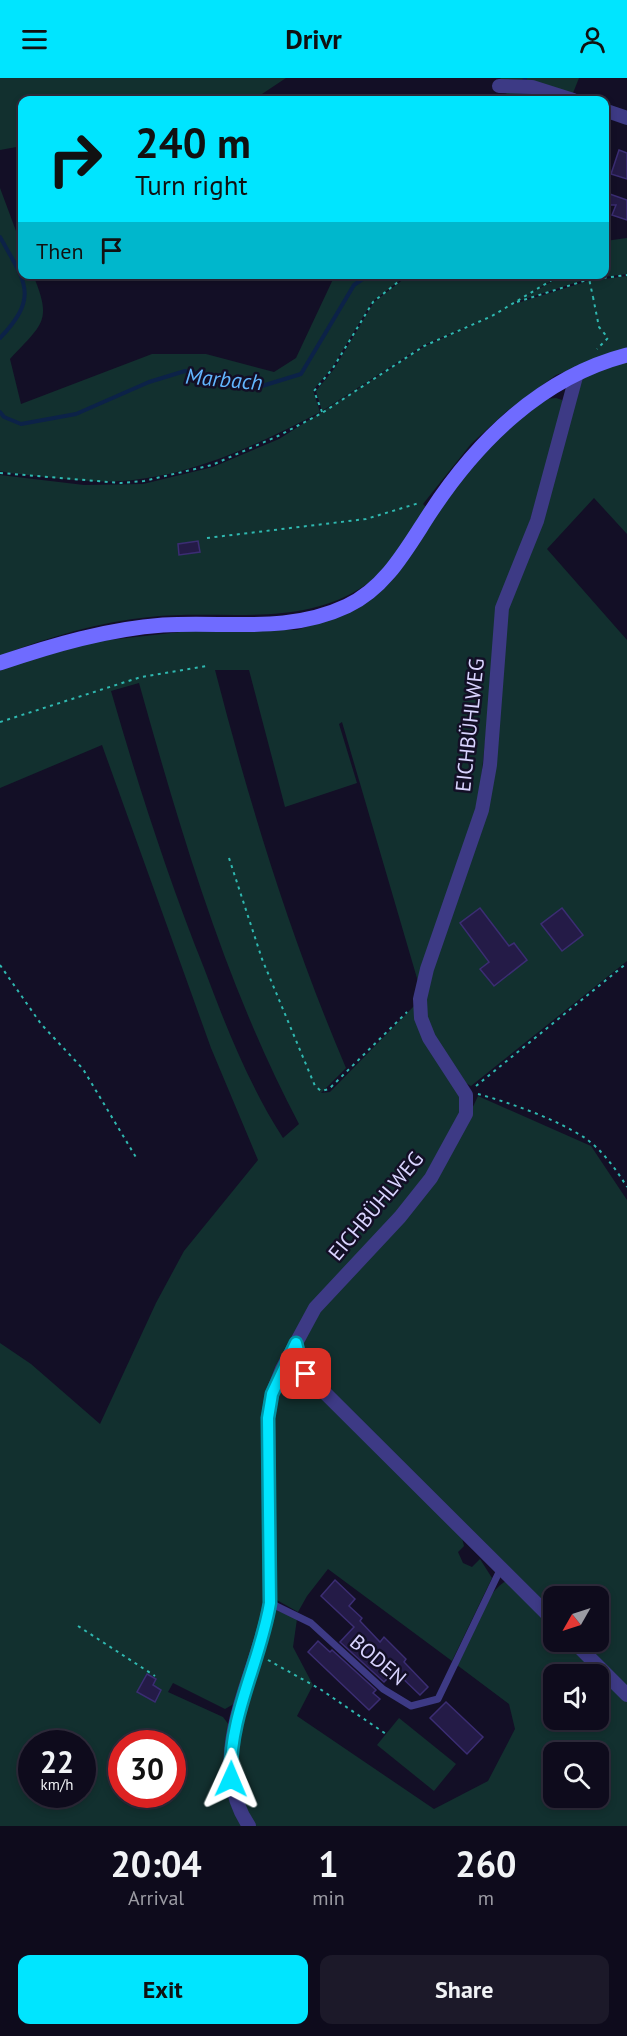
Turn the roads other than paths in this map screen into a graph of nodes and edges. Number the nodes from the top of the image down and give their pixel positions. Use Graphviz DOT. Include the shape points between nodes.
graph roads {
  1 [pos="501,83"];
  2 [pos="560,96"];
  3 [pos="609,112"];
  4 [pos="627,118"];
  5 [pos="627,355"];
  6 [pos="577,373"];
  7 [pos="0,663"];
  8 [pos="296,1343"];
  9 [pos="501,1568"];
  10 [pos="270,1603"];
  11 [pos="543,1610"];
  12 [pos="584,1652"];
  13 [pos="627,1695"];
  14 [pos="249,1826"];
  1 -- 2 [label="street"];
  3 -- 4 [label="street"];
  5 -- 6 [label="street"];
  6 -- 7 [label="street" via="509,419 459,472 388,575 347,606 300,623 161,625 99,635"];
  6 -- 8 [label="street, EICHBÜHLWEG" via="537,521 502,608 490,765 482,810 420,999 421,1018 429,1038 466,1095 466,1114 430,1178 315,1308"];
  8 -- 9 [label="street" via="306,1374"];
  8 -- 10 [label="street, EICHBÜHLWEG" via="272,1394 268,1418"];
  9 -- 10 [label="lane, BODEN" via="438,1699 411,1706 383,1689 311,1623"];
  9 -- 11 [label="street"];
  10 -- 14 [label="street, EICHBÜHLWEG" via="236,1719 230,1760 234,1799"];
  12 -- 13 [label="street"];
}
